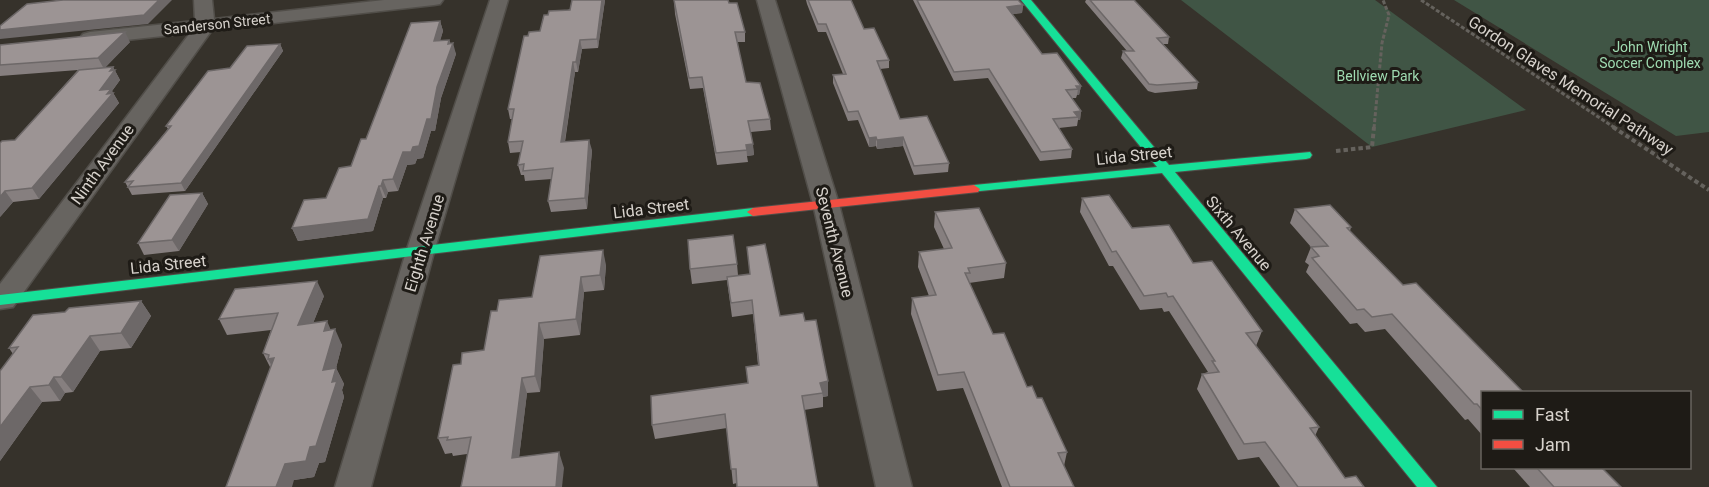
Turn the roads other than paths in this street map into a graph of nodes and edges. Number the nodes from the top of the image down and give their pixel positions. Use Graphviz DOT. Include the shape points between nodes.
graph roads {
  1 [pos="203,0"];
  2 [pos="434,0"];
  3 [pos="499,0"];
  4 [pos="766,0"];
  5 [pos="1026,0"];
  6 [pos="205,26"];
  7 [pos="68,41"];
  8 [pos="1306,155"];
  9 [pos="1164,168"];
  10 [pos="826,204"];
  11 [pos="420,252"];
  12 [pos="1,301"];
  13 [pos="353,487"];
  14 [pos="894,487"];
  15 [pos="1428,487"];
  1 -- 6 [label="street"];
  2 -- 6 [label="street, Sanderson Street"];
  3 -- 11 [label="street, Eighth Avenue"];
  4 -- 10 [label="street, Seventh Avenue"];
  5 -- 9 [label="street, Sixth Avenue"];
  6 -- 7 [label="street, Sanderson Street"];
  6 -- 12 [label="street, Ninth Avenue"];
  8 -- 9 [label="street, Lida Street"];
  9 -- 10 [label="street, Lida Street"];
  9 -- 15 [label="street, Sixth Avenue"];
  10 -- 11 [label="street, Lida Street"];
  10 -- 14 [label="street, Seventh Avenue"];
  11 -- 12 [label="street, Lida Street"];
  11 -- 13 [label="street, Eighth Avenue"];
}
